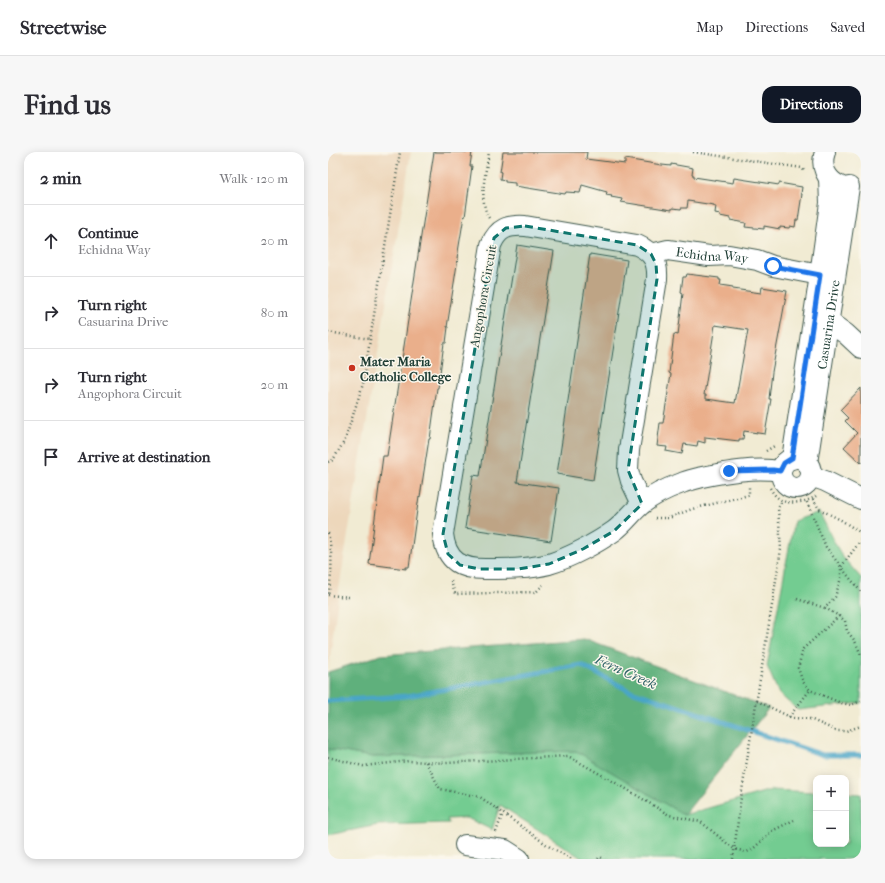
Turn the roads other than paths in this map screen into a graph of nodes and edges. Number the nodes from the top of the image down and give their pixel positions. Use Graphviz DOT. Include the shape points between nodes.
graph roads {
  1 [pos="822,154"];
  2 [pos="829,178"];
  3 [pos="857,186"];
  4 [pos="861,212"];
  5 [pos="844,222"];
  6 [pos="651,254"];
  7 [pos="820,275"];
  8 [pos="829,322"];
  9 [pos="861,348"];
  10 [pos="797,467"];
  11 [pos="861,499"];
  12 [pos="642,504"];
  13 [pos="465,845"];
  14 [pos="519,859"];
  1 -- 2 [label="street, Casuarina Drive" via="825,172"];
  2 -- 3 [label="street" via="842,186"];
  2 -- 7 [label="street, Casuarina Drive" via="830,203"];
  3 -- 5 [label="street, Casuarina Drive"];
  4 -- 5 [label="street"];
  5 -- 8 [label="street, Casuarina Drive"];
  6 -- 7 [label="street, Echidna Way" via="668,250 709,256 729,255"];
  6 -- 12 [label="street" via="656,264 657,279 628,470"];
  6 -- 12 [label="street, Angophora Circuit" via="637,245 525,226 513,226 498,233 491,245 443,534 444,544 448,554 460,565 479,569 518,569 549,564 583,549 614,531"];
  7 -- 10 [label="street, Casuarina Drive"];
  8 -- 9 [label="street"];
  8 -- 10 [label="street, Casuarina Drive"];
  10 -- 11 [label="street, Angophora Circuit"];
  10 -- 12 [label="street, Angophora Circuit" via="729,471 683,482"];
  13 -- 14 [label="street" via="505,850"];
}
